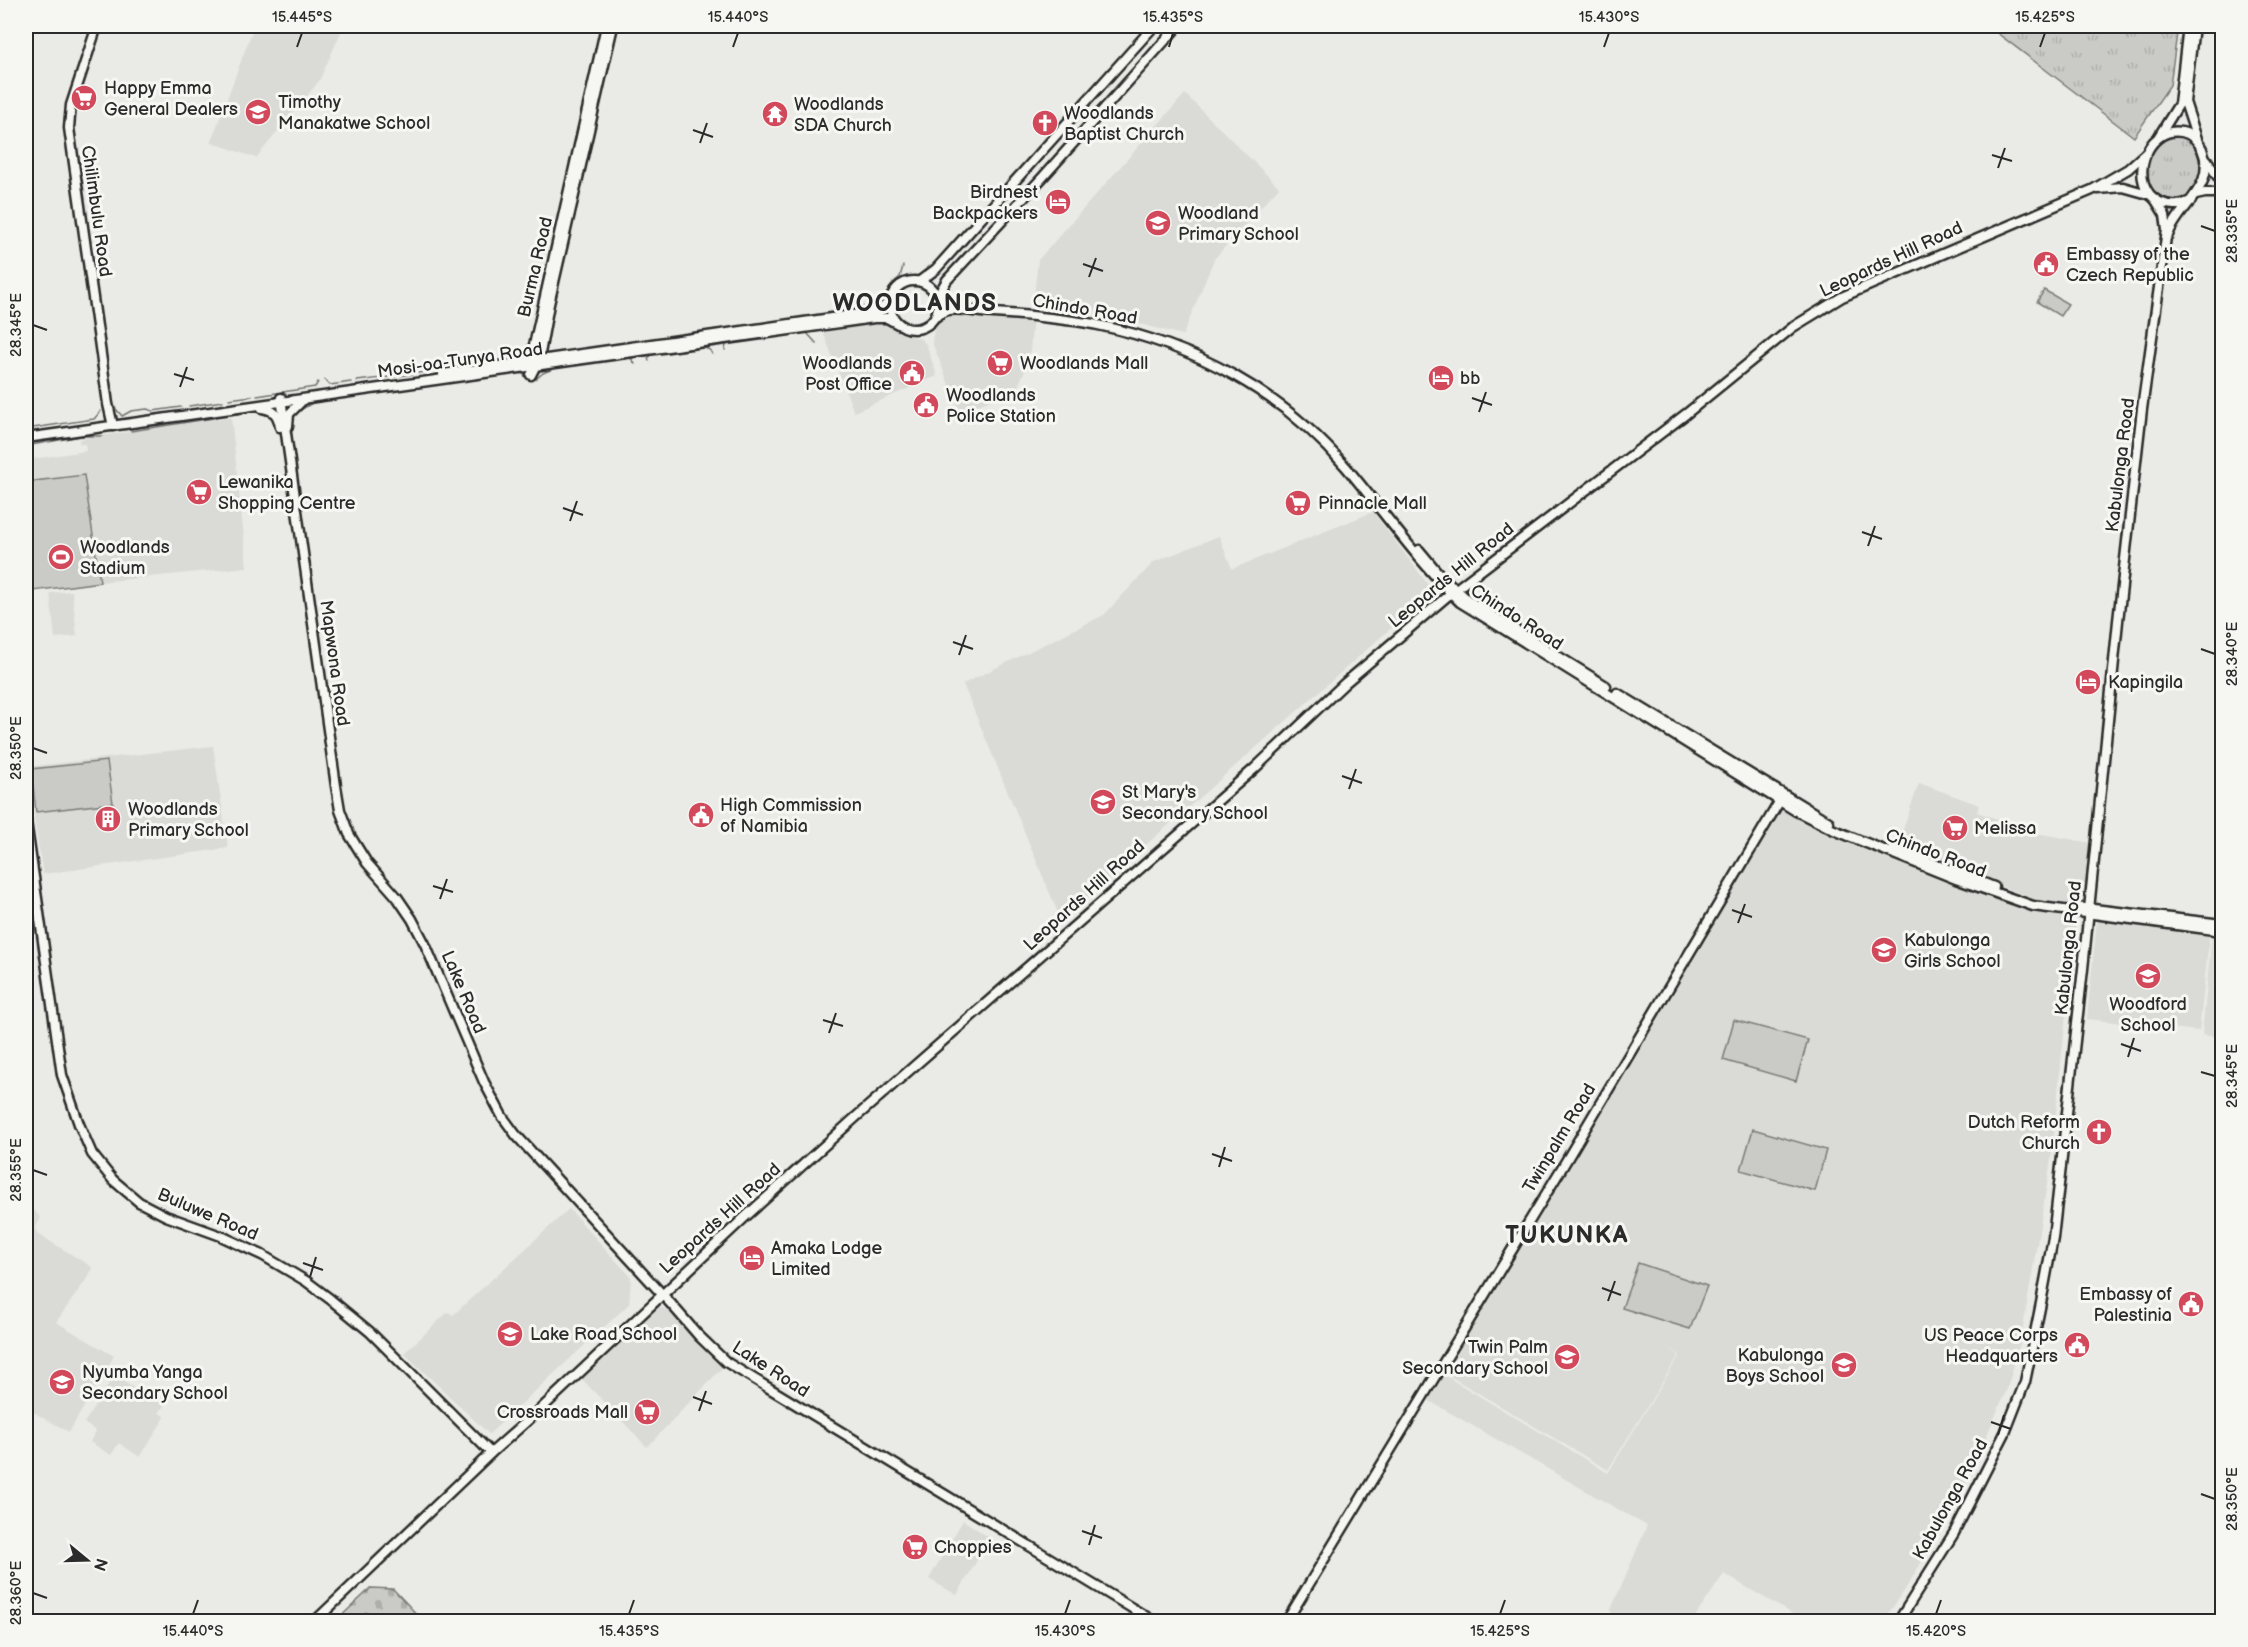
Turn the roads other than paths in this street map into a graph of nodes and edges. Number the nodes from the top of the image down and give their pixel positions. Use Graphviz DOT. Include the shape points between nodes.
graph roads {
  1 [pos="97,26"];
  2 [pos="606,26"];
  3 [pos="613,26"];
  4 [pos="1154,26"];
  5 [pos="1178,26"];
  6 [pos="2188,26"];
  7 [pos="2194,26"];
  8 [pos="2158,138"];
  9 [pos="2198,141"];
  10 [pos="2147,152"];
  11 [pos="2205,157"];
  12 [pos="2223,183"];
  13 [pos="2092,190"];
  14 [pos="2223,193"];
  15 [pos="2152,197"];
  16 [pos="2194,198"];
  17 [pos="2164,246"];
  18 [pos="920,281"];
  19 [pos="938,298"];
  20 [pos="890,301"];
  21 [pos="937,316"];
  22 [pos="898,324"];
  23 [pos="534,363"];
  24 [pos="303,399"];
  25 [pos="281,400"];
  26 [pos="250,407"];
  27 [pos="109,424"];
  28 [pos="26,432"];
  29 [pos="26,438"];
  30 [pos="291,470"];
  31 [pos="292,483"];
  32 [pos="1468,580"];
  33 [pos="1442,581"];
  34 [pos="1454,591"];
  35 [pos="1465,601"];
  36 [pos="1439,603"];
  37 [pos="1782,797"];
  38 [pos="26,821"];
  39 [pos="406,908"];
  40 [pos="2089,911"];
  41 [pos="2223,924"];
  42 [pos="2223,931"];
  43 [pos="650,1280"];
  44 [pos="675,1281"];
  45 [pos="662,1294"];
  46 [pos="648,1307"];
  47 [pos="675,1308"];
  48 [pos="491,1453"];
  49 [pos="314,1622"];
  50 [pos="1155,1622"];
  51 [pos="1286,1622"];
  52 [pos="1898,1622"];
  1 -- 27 [label="main road, Chilimbulu Road" via="71,105 69,128"];
  2 -- 23 [label="main road, Burma Road"];
  3 -- 23 [label="main road, Burma Road"];
  4 -- 18 [label="main road" via="936,269"];
  5 -- 19 [label="main road" via="947,280"];
  6 -- 8 [label="main road" via="2179,104"];
  7 -- 9 [label="main road" via="2185,102"];
  8 -- 9 [label="main road" via="2175,131"];
  8 -- 10 [label="main road"];
  9 -- 11 [label="main road"];
  10 -- 13 [label="main road, Leopards Hill Road" via="2128,169"];
  10 -- 15 [label="main road" via="2142,176"];
  11 -- 12 [label="main road"];
  11 -- 16 [label="main road" via="2204,182"];
  13 -- 15 [label="main road, Leopards Hill Road" via="2123,187"];
  13 -- 32 [label="main road, Leopards Hill Road" via="1842,297 1793,327"];
  14 -- 16 [label="main road" via="2205,193"];
  15 -- 16 [label="main road" via="2175,206"];
  15 -- 17 [label="main road, Kabulonga Road" via="2166,219"];
  16 -- 17 [label="main road, Kabulonga Road" via="2173,225"];
  17 -- 40 [label="main road, Kabulonga Road"];
  18 -- 19 [label="main road" via="929,285"];
  18 -- 20 [label="main road" via="909,281 897,288"];
  19 -- 21 [label="main road"];
  19 -- 33 [label="main road, Chindo Road" via="966,306 1100,321 1152,334 1222,363 1272,393 1323,435"];
  20 -- 22 [label="main road" via="890,311"];
  20 -- 23 [label="main road, Mosi-oa-Tunya Road" via="881,309 859,314"];
  21 -- 22 [label="main road" via="916,330"];
  21 -- 33 [label="main road, Chindo Road" via="950,310 965,310 1096,324 1148,337 1218,366 1268,396 1319,438"];
  22 -- 23 [label="main road, Mosi-oa-Tunya Road" via="874,318"];
  23 -- 24 [label="main road, Mosi-oa-Tunya Road"];
  23 -- 25 [label="main road, Mosi-oa-Tunya Road"];
  24 -- 25 [label="main road, Mosi-oa-Tunya Road"];
  24 -- 30 [label="main road" via="289,414"];
  25 -- 26 [label="main road, Mosi-oa-Tunya Road"];
  25 -- 27 [label="main road, Mosi-oa-Tunya Road"];
  25 -- 30 [label="main road, Mapwona Road"];
  26 -- 27 [label="main road, Mosi-oa-Tunya Road"];
  26 -- 31 [label="main road" via="277,415"];
  27 -- 28 [label="main road, Mosi-oa-Tunya Road"];
  27 -- 29 [label="main road, Mosi-oa-Tunya Road"];
  30 -- 31 [label="main road, Mapwona Road"];
  31 -- 39 [label="main road, Mapwona Road" via="340,810 363,857"];
  32 -- 33 [label="main road"];
  32 -- 34 [label="main road, Leopards Hill Road"];
  32 -- 35 [label="main road"];
  33 -- 34 [label="main road, Chindo Road"];
  33 -- 36 [label="main road"];
  34 -- 35 [label="main road, Chindo Road"];
  34 -- 36 [label="main road, Leopards Hill Road"];
  35 -- 36 [label="main road"];
  35 -- 37 [label="main road, Chindo Road"];
  36 -- 44 [label="main road, Leopards Hill Road"];
  37 -- 40 [label="main road, Chindo Road" via="1801,814 1834,830 1956,879 2033,906"];
  37 -- 51 [label="main road, Twinpalm Road"];
  38 -- 48 [label="main road, Buluwe Road" via="62,1074 92,1154 113,1180 139,1202 262,1255 314,1287 370,1332"];
  39 -- 43 [label="main road, Lake Road" via="502,1116"];
  40 -- 41 [label="main road"];
  40 -- 42 [label="main road"];
  40 -- 52 [label="main road, Kabulonga Road" via="2053,1238 2025,1382 1971,1502"];
  43 -- 44 [label="main road" via="664,1285"];
  43 -- 45 [label="main road, Lake Road"];
  43 -- 46 [label="main road" via="652,1296"];
  44 -- 45 [label="main road, Leopards Hill Road"];
  44 -- 47 [label="main road" via="670,1289"];
  45 -- 46 [label="main road, Leopards Hill Road"];
  45 -- 47 [label="main road, Lake Road"];
  46 -- 47 [label="main road"];
  46 -- 48 [label="main road, Leopards Hill Road"];
  47 -- 50 [label="main road, Lake Road" via="732,1367"];
  48 -- 49 [label="main road, Leopards Hill Road"];
}
